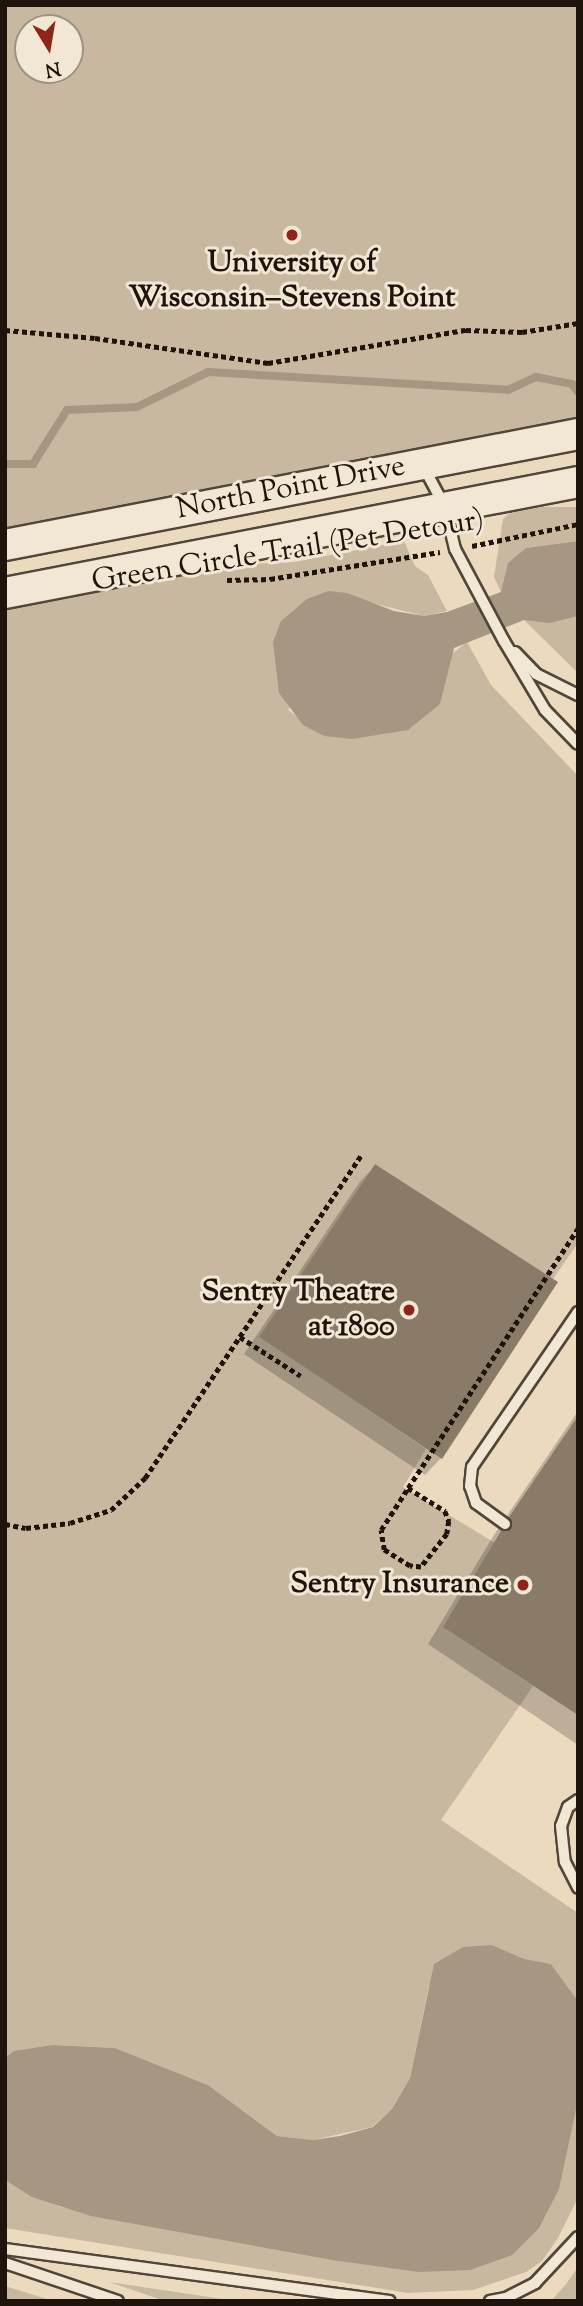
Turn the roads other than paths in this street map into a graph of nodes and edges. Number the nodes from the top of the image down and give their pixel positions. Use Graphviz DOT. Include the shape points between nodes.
graph roads {
  1 [pos="578,434"];
  2 [pos="422,464"];
  3 [pos="578,482"];
  4 [pos="444,507"];
  5 [pos="5,545"];
  6 [pos="5,593"];
  7 [pos="504,642"];
  8 [pos="578,695"];
  9 [pos="578,744"];
  10 [pos="578,1312"];
  11 [pos="505,1524"];
  12 [pos="578,1800"];
  13 [pos="578,1888"];
  14 [pos="578,2237"];
  15 [pos="5,2249"];
  16 [pos="5,2263"];
  17 [pos="117,2301"];
  18 [pos="389,2301"];
  19 [pos="490,2301"];
  1 -- 2 [label="street, North Point Drive"];
  2 -- 4 [label="lane"];
  2 -- 5 [label="street, North Point Drive"];
  3 -- 4 [label="street, North Point Drive"];
  4 -- 6 [label="street, North Point Drive"];
  4 -- 7 [label="lane" via="455,549"];
  7 -- 8 [label="lane" via="536,674"];
  7 -- 9 [label="lane" via="545,710"];
  10 -- 11 [label="lane" via="472,1467 470,1486 476,1503"];
  12 -- 13 [label="lane" via="568,1807 561,1826 565,1862"];
  14 -- 19 [label="lane" via="536,2283"];
  15 -- 18 [label="lane"];
  16 -- 17 [label="lane"];
}
